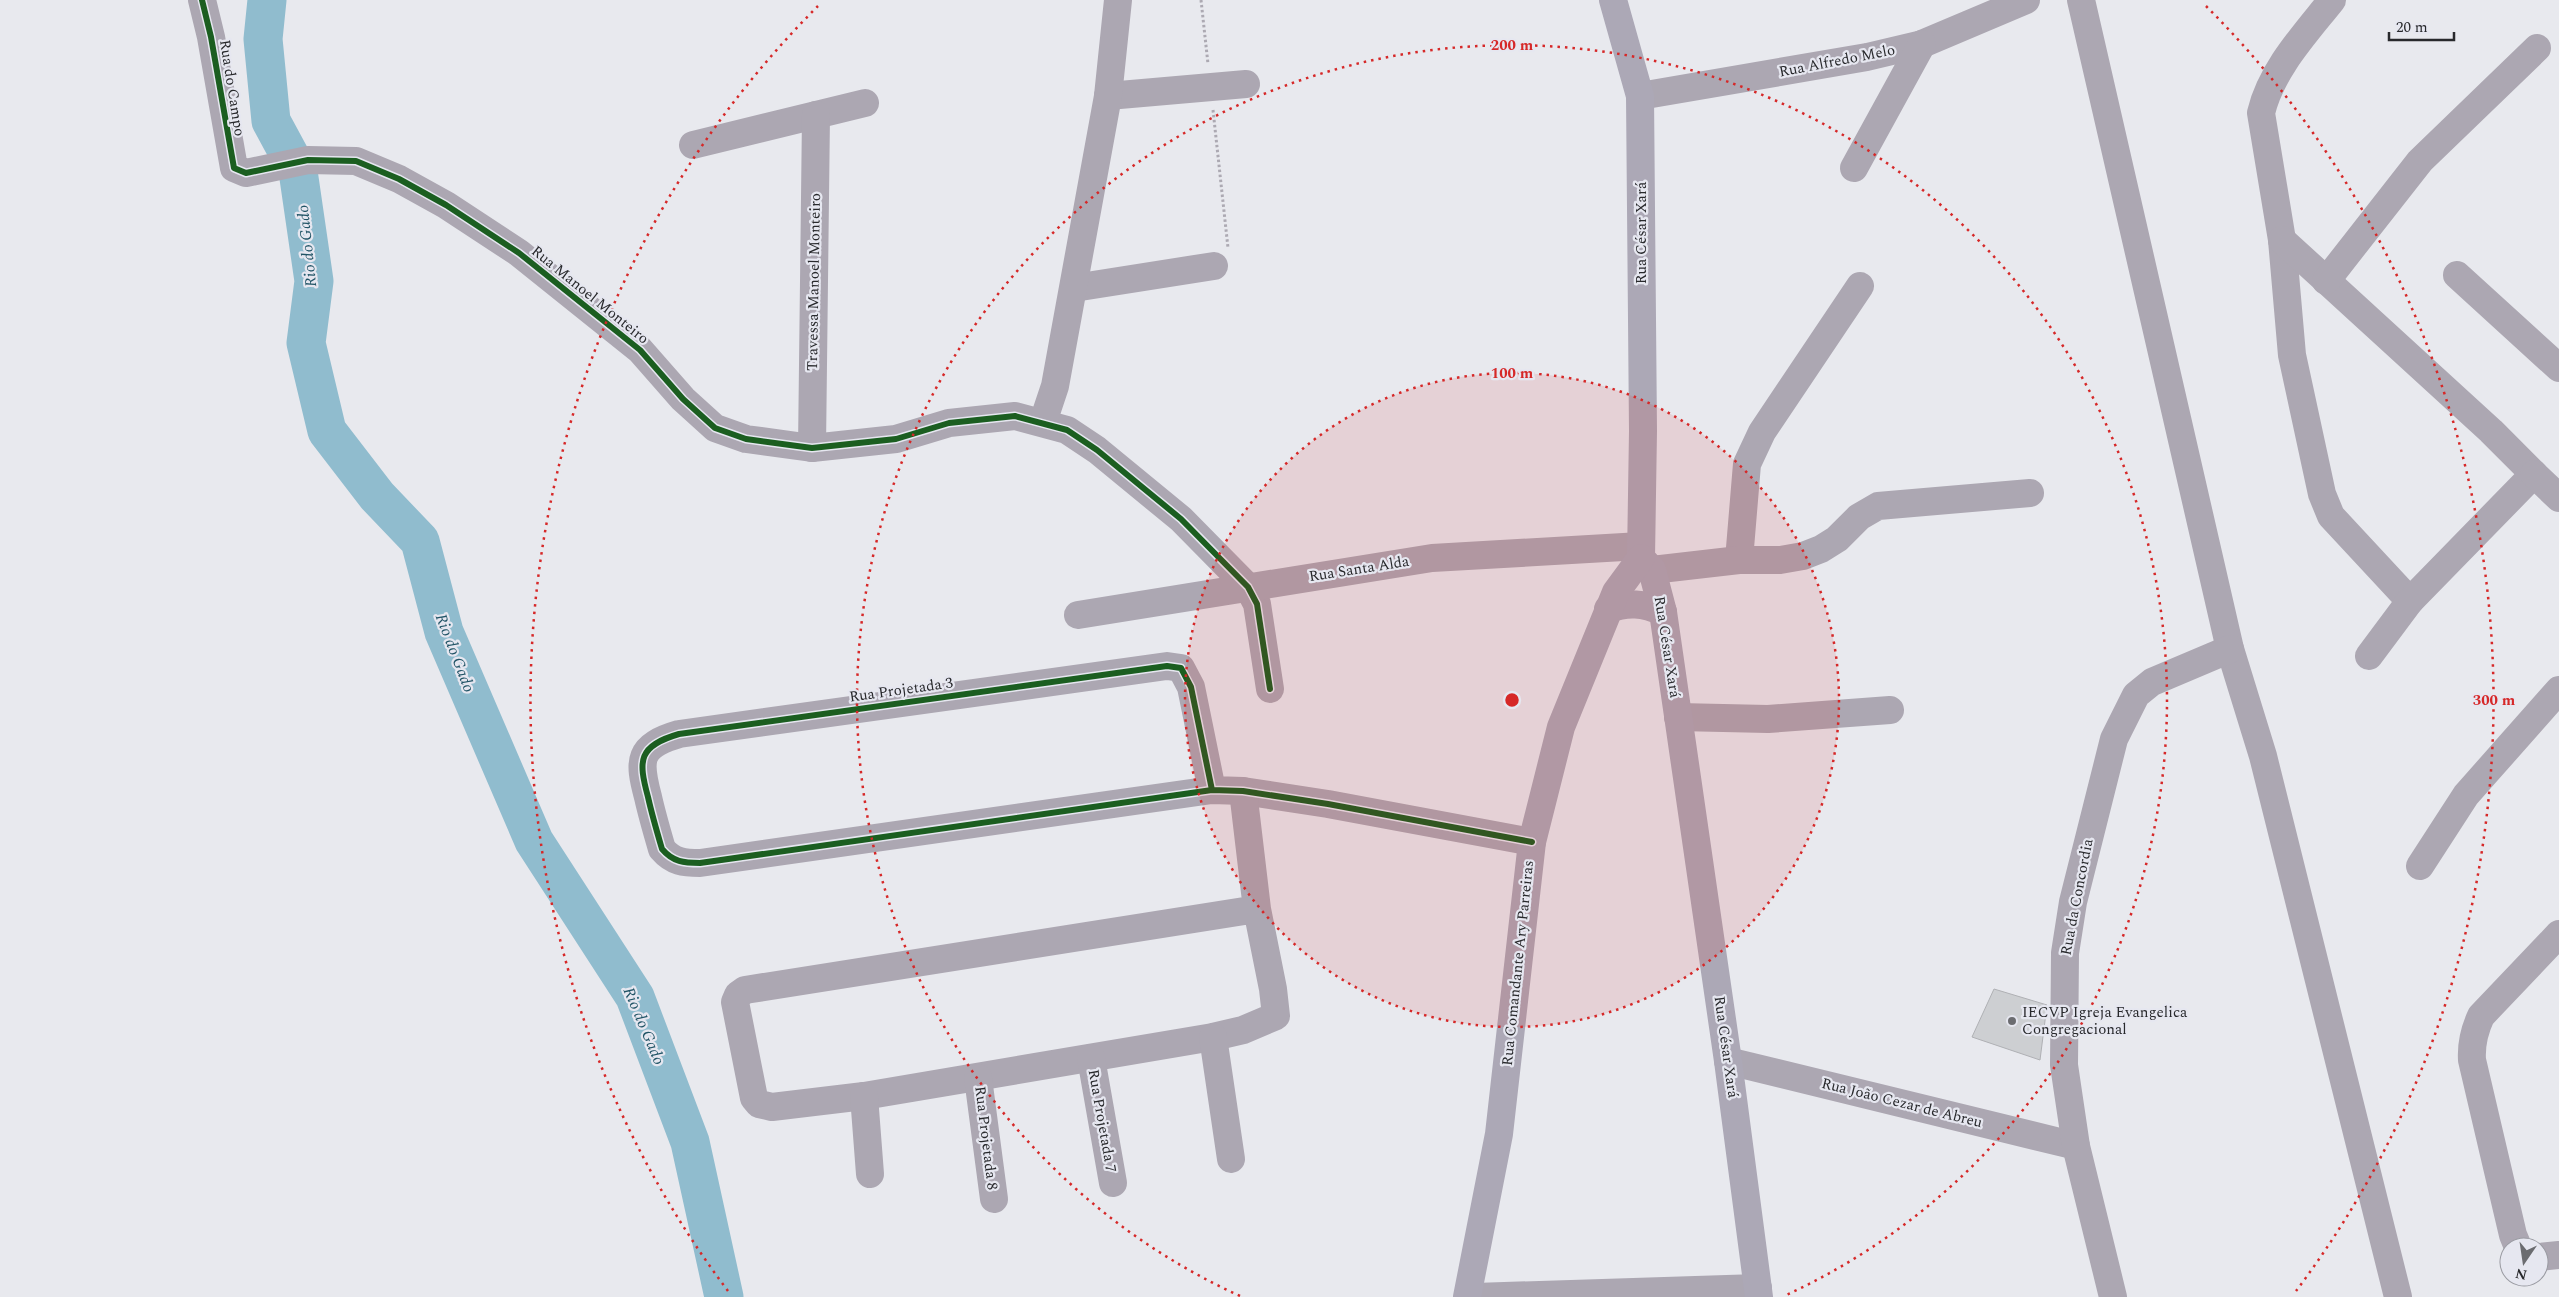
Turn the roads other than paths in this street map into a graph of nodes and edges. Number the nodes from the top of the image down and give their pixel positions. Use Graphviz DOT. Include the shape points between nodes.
graph roads {
  1 [pos="202,0"];
  2 [pos="1118,0"];
  3 [pos="1613,0"];
  4 [pos="2026,0"];
  5 [pos="2081,0"];
  6 [pos="2332,0"];
  7 [pos="1922,44"];
  8 [pos="2536,48"];
  9 [pos="1246,84"];
  10 [pos="1108,96"];
  11 [pos="1640,96"];
  12 [pos="865,103"];
  13 [pos="816,115"];
  14 [pos="693,146"];
  15 [pos="1854,168"];
  16 [pos="246,173"];
  17 [pos="2282,240"];
  18 [pos="1214,266"];
  19 [pos="2457,275"];
  20 [pos="2326,281"];
  21 [pos="1860,286"];
  22 [pos="1074,288"];
  23 [pos="2559,368"];
  24 [pos="1043,422"];
  25 [pos="812,448"];
  26 [pos="2534,474"];
  27 [pos="2030,493"];
  28 [pos="2559,498"];
  29 [pos="1645,558"];
  30 [pos="1739,560"];
  31 [pos="1248,587"];
  32 [pos="2410,601"];
  33 [pos="1608,609"];
  34 [pos="1663,612"];
  35 [pos="1078,615"];
  36 [pos="2230,649"];
  37 [pos="2369,656"];
  38 [pos="1270,689"];
  39 [pos="2559,690"];
  40 [pos="1890,710"];
  41 [pos="1678,717"];
  42 [pos="1212,790"];
  43 [pos="1243,790"];
  44 [pos="1532,842"];
  45 [pos="2420,866"];
  46 [pos="1257,909"];
  47 [pos="2559,934"];
  48 [pos="1213,1037"];
  49 [pos="1091,1058"];
  50 [pos="1728,1061"];
  51 [pos="978,1078"];
  52 [pos="864,1096"];
  53 [pos="2076,1146"];
  54 [pos="1231,1159"];
  55 [pos="870,1174"];
  56 [pos="1114,1183"];
  57 [pos="994,1198"];
  58 [pos="2513,1237"];
  59 [pos="1758,1292"];
  60 [pos="1467,1297"];
  61 [pos="1475,1297"];
  62 [pos="2113,1297"];
  63 [pos="2398,1297"];
  1 -- 16 [label="street, Rua do Campo" via="230,155 234,168"];
  2 -- 10 [label="street"];
  3 -- 11 [label="main road, Rua César Xará"];
  4 -- 7 [label="street, Rua Alfredo Melo"];
  5 -- 36 [label="street"];
  6 -- 17 [label="street" via="2275,76 2265,94 2261,113"];
  7 -- 11 [label="street, Rua Alfredo Melo" via="1867,57"];
  7 -- 15 [label="street"];
  8 -- 20 [label="street" via="2420,161"];
  9 -- 10 [label="street"];
  10 -- 22 [label="street"];
  11 -- 29 [label="main road, Rua César Xará"];
  12 -- 13 [label="street"];
  13 -- 14 [label="street"];
  13 -- 25 [label="street, Travessa Manoel Monteiro"];
  16 -- 25 [label="street, Rua Manoel Monteiro" via="308,160 356,161 400,179 519,253 640,350 682,399 715,428 746,439"];
  17 -- 20 [label="street"];
  17 -- 32 [label="street" via="2292,355 2322,494 2330,516"];
  18 -- 22 [label="street"];
  19 -- 23 [label="street"];
  20 -- 26 [label="street"];
  21 -- 30 [label="street" via="1762,432 1747,464"];
  22 -- 24 [label="street" via="1055,386"];
  24 -- 25 [label="street, Rua Manoel Monteiro" via="1015,416 983,418 949,423 896,440"];
  24 -- 31 [label="street, Rua Manoel Monteiro" via="1067,430 1124,472 1182,520"];
  26 -- 28 [label="street"];
  26 -- 32 [label="street"];
  27 -- 30 [label="street, Rua Santa Alda" via="1878,506 1859,517 1837,539 1803,556 1780,560"];
  29 -- 30 [label="street, Rua Santa Alda"];
  29 -- 31 [label="street, Rua Santa Alda" via="1432,558"];
  29 -- 33 [label="main road, Rua Comandante Ary Parreiras" via="1616,592"];
  29 -- 34 [label="main road, Rua César Xará"];
  31 -- 35 [label="street, Rua Santa Alda"];
  31 -- 38 [label="street, Rua Manoel Monteiro" via="1257,604"];
  32 -- 37 [label="street"];
  33 -- 34 [label="main road" via="1621,604 1635,604"];
  33 -- 44 [label="main road, Rua Comandante Ary Parreiras" via="1561,727"];
  34 -- 41 [label="main road, Rua César Xará"];
  36 -- 53 [label="street, Rua da Concordia" via="2147,686 2136,695 2114,739 2073,902 2065,953 2064,1065"];
  36 -- 63 [label="street" via="2263,756"];
  39 -- 45 [label="street" via="2466,795"];
  40 -- 41 [label="street" via="1768,718"];
  41 -- 50 [label="main road, Rua César Xará"];
  42 -- 42 [label="street, Rua Projetada 3" via="684,863 662,849 641,770 646,753 654,744 679,734 1167,666 1181,668 1191,687"];
  42 -- 43 [label="street"];
  43 -- 44 [label="street"];
  43 -- 46 [label="street"];
  44 -- 60 [label="main road, Rua Comandante Ary Parreiras" via="1499,1134"];
  46 -- 48 [label="street" via="1276,1016 1243,1030"];
  46 -- 52 [label="street" via="745,990 738,995 736,1008 754,1098 759,1104 772,1107"];
  47 -- 58 [label="street" via="2481,1016 2472,1047 2474,1070"];
  48 -- 49 [label="street"];
  48 -- 54 [label="street"];
  49 -- 51 [label="street"];
  49 -- 56 [label="street, Rua Projetada 7"];
  50 -- 53 [label="street, Rua João Cezar de Abreu"];
  50 -- 59 [label="main road, Rua César Xará"];
  51 -- 52 [label="street"];
  51 -- 57 [label="street, Rua Projetada 8"];
  52 -- 55 [label="street"];
  53 -- 62 [label="street, Rua da Concordia"];
  59 -- 61 [label="street"];
}
